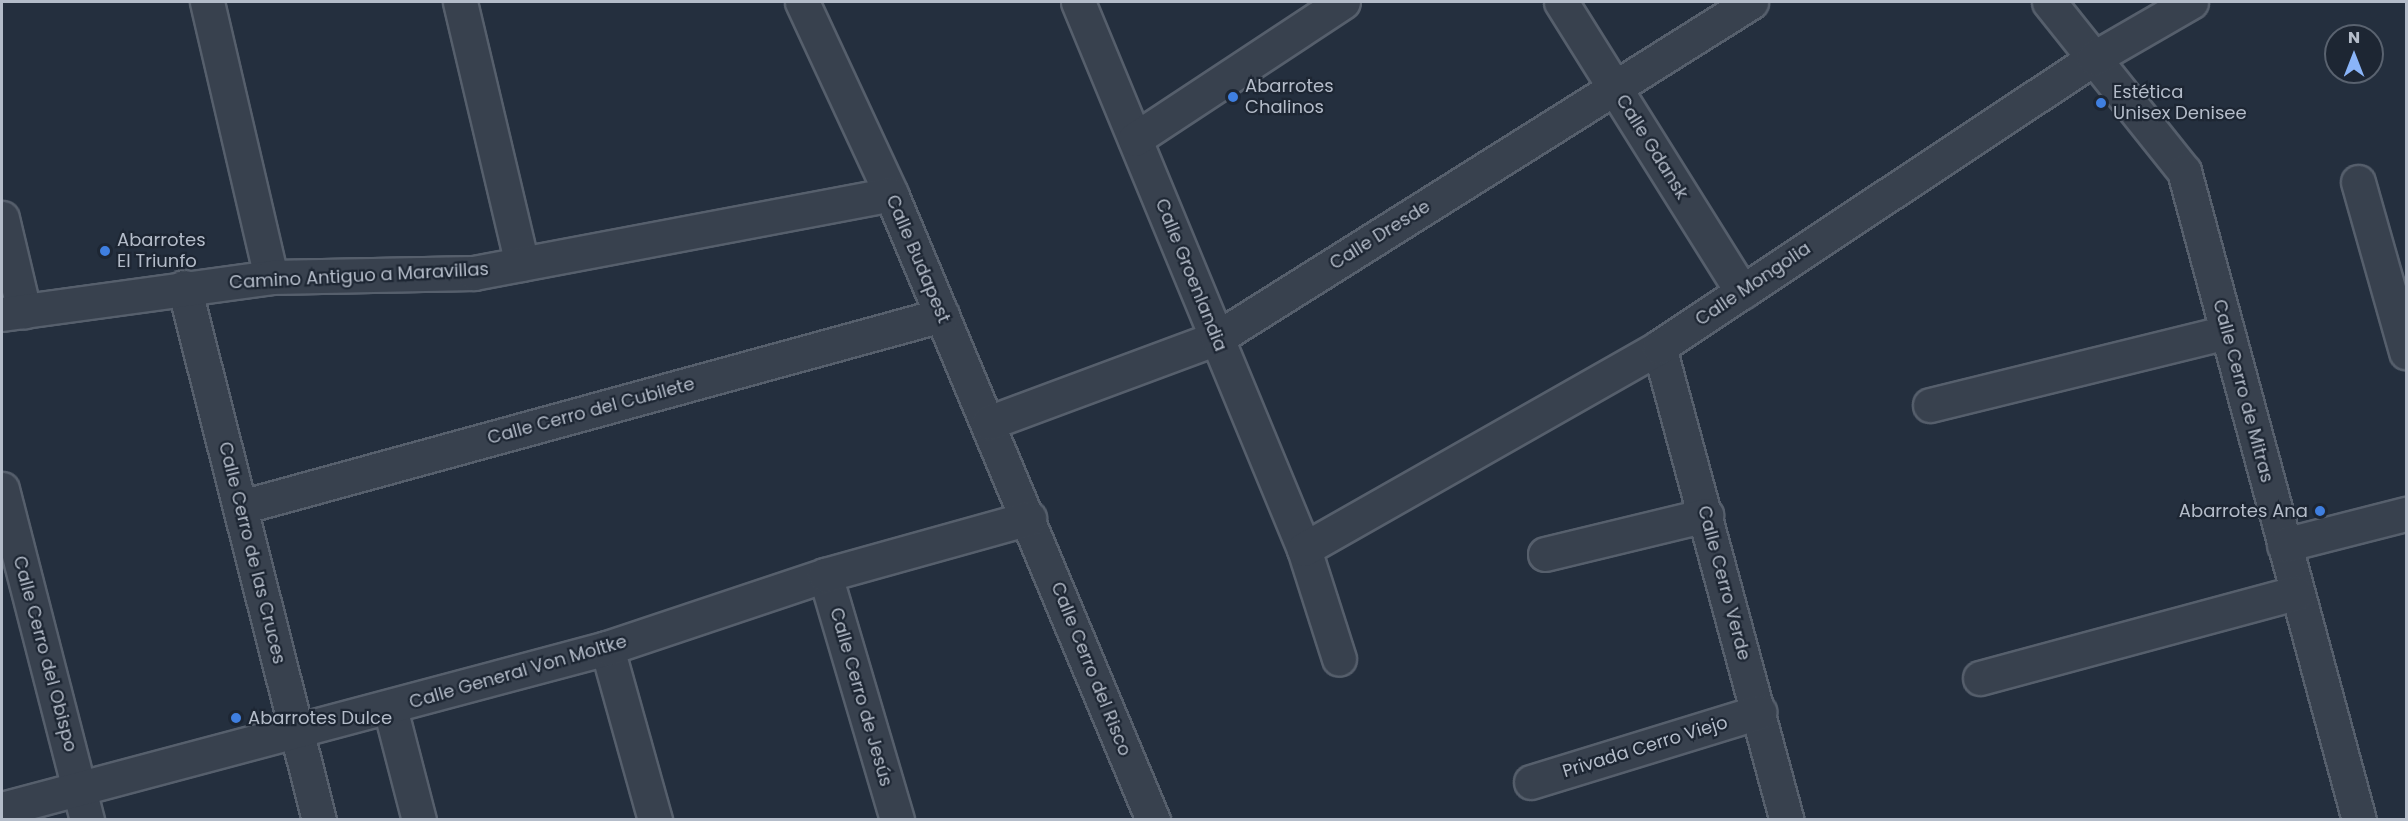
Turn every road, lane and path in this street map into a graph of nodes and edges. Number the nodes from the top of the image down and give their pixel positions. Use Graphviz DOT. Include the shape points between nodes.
graph roads {
  1 [pos="207,2"];
  2 [pos="460,2"];
  3 [pos="802,2"];
  4 [pos="1078,2"];
  5 [pos="1343,2"];
  6 [pos="1561,2"];
  7 [pos="1751,2"];
  8 [pos="2049,2"];
  9 [pos="2191,2"];
  10 [pos="2094,58"];
  11 [pos="1615,87"];
  12 [pos="1135,140"];
  13 [pos="2358,182"];
  14 [pos="891,194"];
  15 [pos="2,218"];
  16 [pos="522,264"];
  17 [pos="271,276"];
  18 [pos="184,287"];
  19 [pos="1742,292"];
  20 [pos="13,313"];
  21 [pos="942,315"];
  22 [pos="2227,332"];
  23 [pos="1217,338"];
  24 [pos="1659,347"];
  25 [pos="2406,352"];
  26 [pos="1930,405"];
  27 [pos="988,423"];
  28 [pos="2,489"];
  29 [pos="241,507"];
  30 [pos="2406,514"];
  31 [pos="1706,515"];
  32 [pos="1029,518"];
  33 [pos="2284,545"];
  34 [pos="1304,549"];
  35 [pos="1545,554"];
  36 [pos="825,575"];
  37 [pos="2296,593"];
  38 [pos="607,648"];
  39 [pos="1339,659"];
  40 [pos="1980,678"];
  41 [pos="390,708"];
  42 [pos="1759,712"];
  43 [pos="296,729"];
  44 [pos="1531,782"];
  45 [pos="80,788"];
  46 [pos="2,809"];
  47 [pos="87,819"];
  48 [pos="320,819"];
  49 [pos="419,819"];
  50 [pos="655,819"];
  51 [pos="897,819"];
  52 [pos="1153,819"];
  53 [pos="1787,819"];
  54 [pos="2359,819"];
  1 -- 17 [label="street"];
  2 -- 16 [label="street"];
  3 -- 14 [label="street, Calle Budapest"];
  4 -- 12 [label="street, Calle Groenlandia"];
  5 -- 12 [label="street"];
  6 -- 11 [label="street, Calle Gdansk"];
  7 -- 11 [label="street, Calle Dresde"];
  8 -- 10 [label="street, Calle Cerro de Mitras"];
  9 -- 10 [label="street, Calle Mongolia"];
  10 -- 19 [label="street, Calle Mongolia"];
  10 -- 22 [label="street, Calle Cerro de Mitras" via="2184,171"];
  11 -- 19 [label="street, Calle Gdansk"];
  11 -- 23 [label="street, Calle Dresde"];
  12 -- 23 [label="street, Calle Groenlandia"];
  13 -- 25 [label="street"];
  14 -- 16 [label="street, Camino Antiguo a Maravillas"];
  14 -- 21 [label="street, Calle Budapest"];
  15 -- 20 [label="street"];
  16 -- 17 [label="street, Camino Antiguo a Maravillas" via="474,273"];
  17 -- 18 [label="street, Camino Antiguo a Maravillas"];
  18 -- 20 [label="street, Camino Antiguo a Maravillas"];
  18 -- 29 [label="street, Calle Cerro de las Cruces"];
  19 -- 24 [label="street, Calle Mongolia"];
  21 -- 27 [label="street, Calle Budapest"];
  21 -- 29 [label="street, Calle Cerro del Cubilete"];
  22 -- 26 [label="street"];
  22 -- 33 [label="street, Calle Cerro de Mitras"];
  23 -- 27 [label="street, Calle Dresde"];
  23 -- 34 [label="street, Calle Groenlandia"];
  24 -- 31 [label="street, Calle Cerro Verde"];
  24 -- 34 [label="street, Calle Mongolia"];
  27 -- 32 [label="street, Calle Budapest"];
  28 -- 45 [label="street, Calle Cerro del Obispo"];
  29 -- 43 [label="street, Calle Cerro de las Cruces"];
  30 -- 33 [label="street"];
  31 -- 35 [label="street"];
  31 -- 42 [label="street, Calle Cerro Verde"];
  32 -- 36 [label="street, Calle General Von Moltke"];
  32 -- 52 [label="street, Calle Cerro del Risco"];
  33 -- 37 [label="street, Calle Cerro de Mitras"];
  34 -- 39 [label="street, Calle Groenlandia"];
  36 -- 38 [label="street, Calle General Von Moltke"];
  36 -- 51 [label="street, Calle Cerro de Jesús"];
  37 -- 40 [label="street"];
  37 -- 54 [label="street, Calle Cerro de Mitras"];
  38 -- 41 [label="street, Calle General Von Moltke"];
  38 -- 50 [label="street"];
  41 -- 43 [label="street, Calle General Von Moltke"];
  41 -- 49 [label="street"];
  42 -- 44 [label="street, Privada Cerro Viejo"];
  42 -- 53 [label="street, Calle Cerro Verde"];
  43 -- 45 [label="street, Calle General Von Moltke"];
  43 -- 48 [label="street, Calle Cerro de las Cruces"];
  45 -- 46 [label="street, Calle General Von Moltke"];
  45 -- 47 [label="street, Calle Cerro del Obispo"];
}
